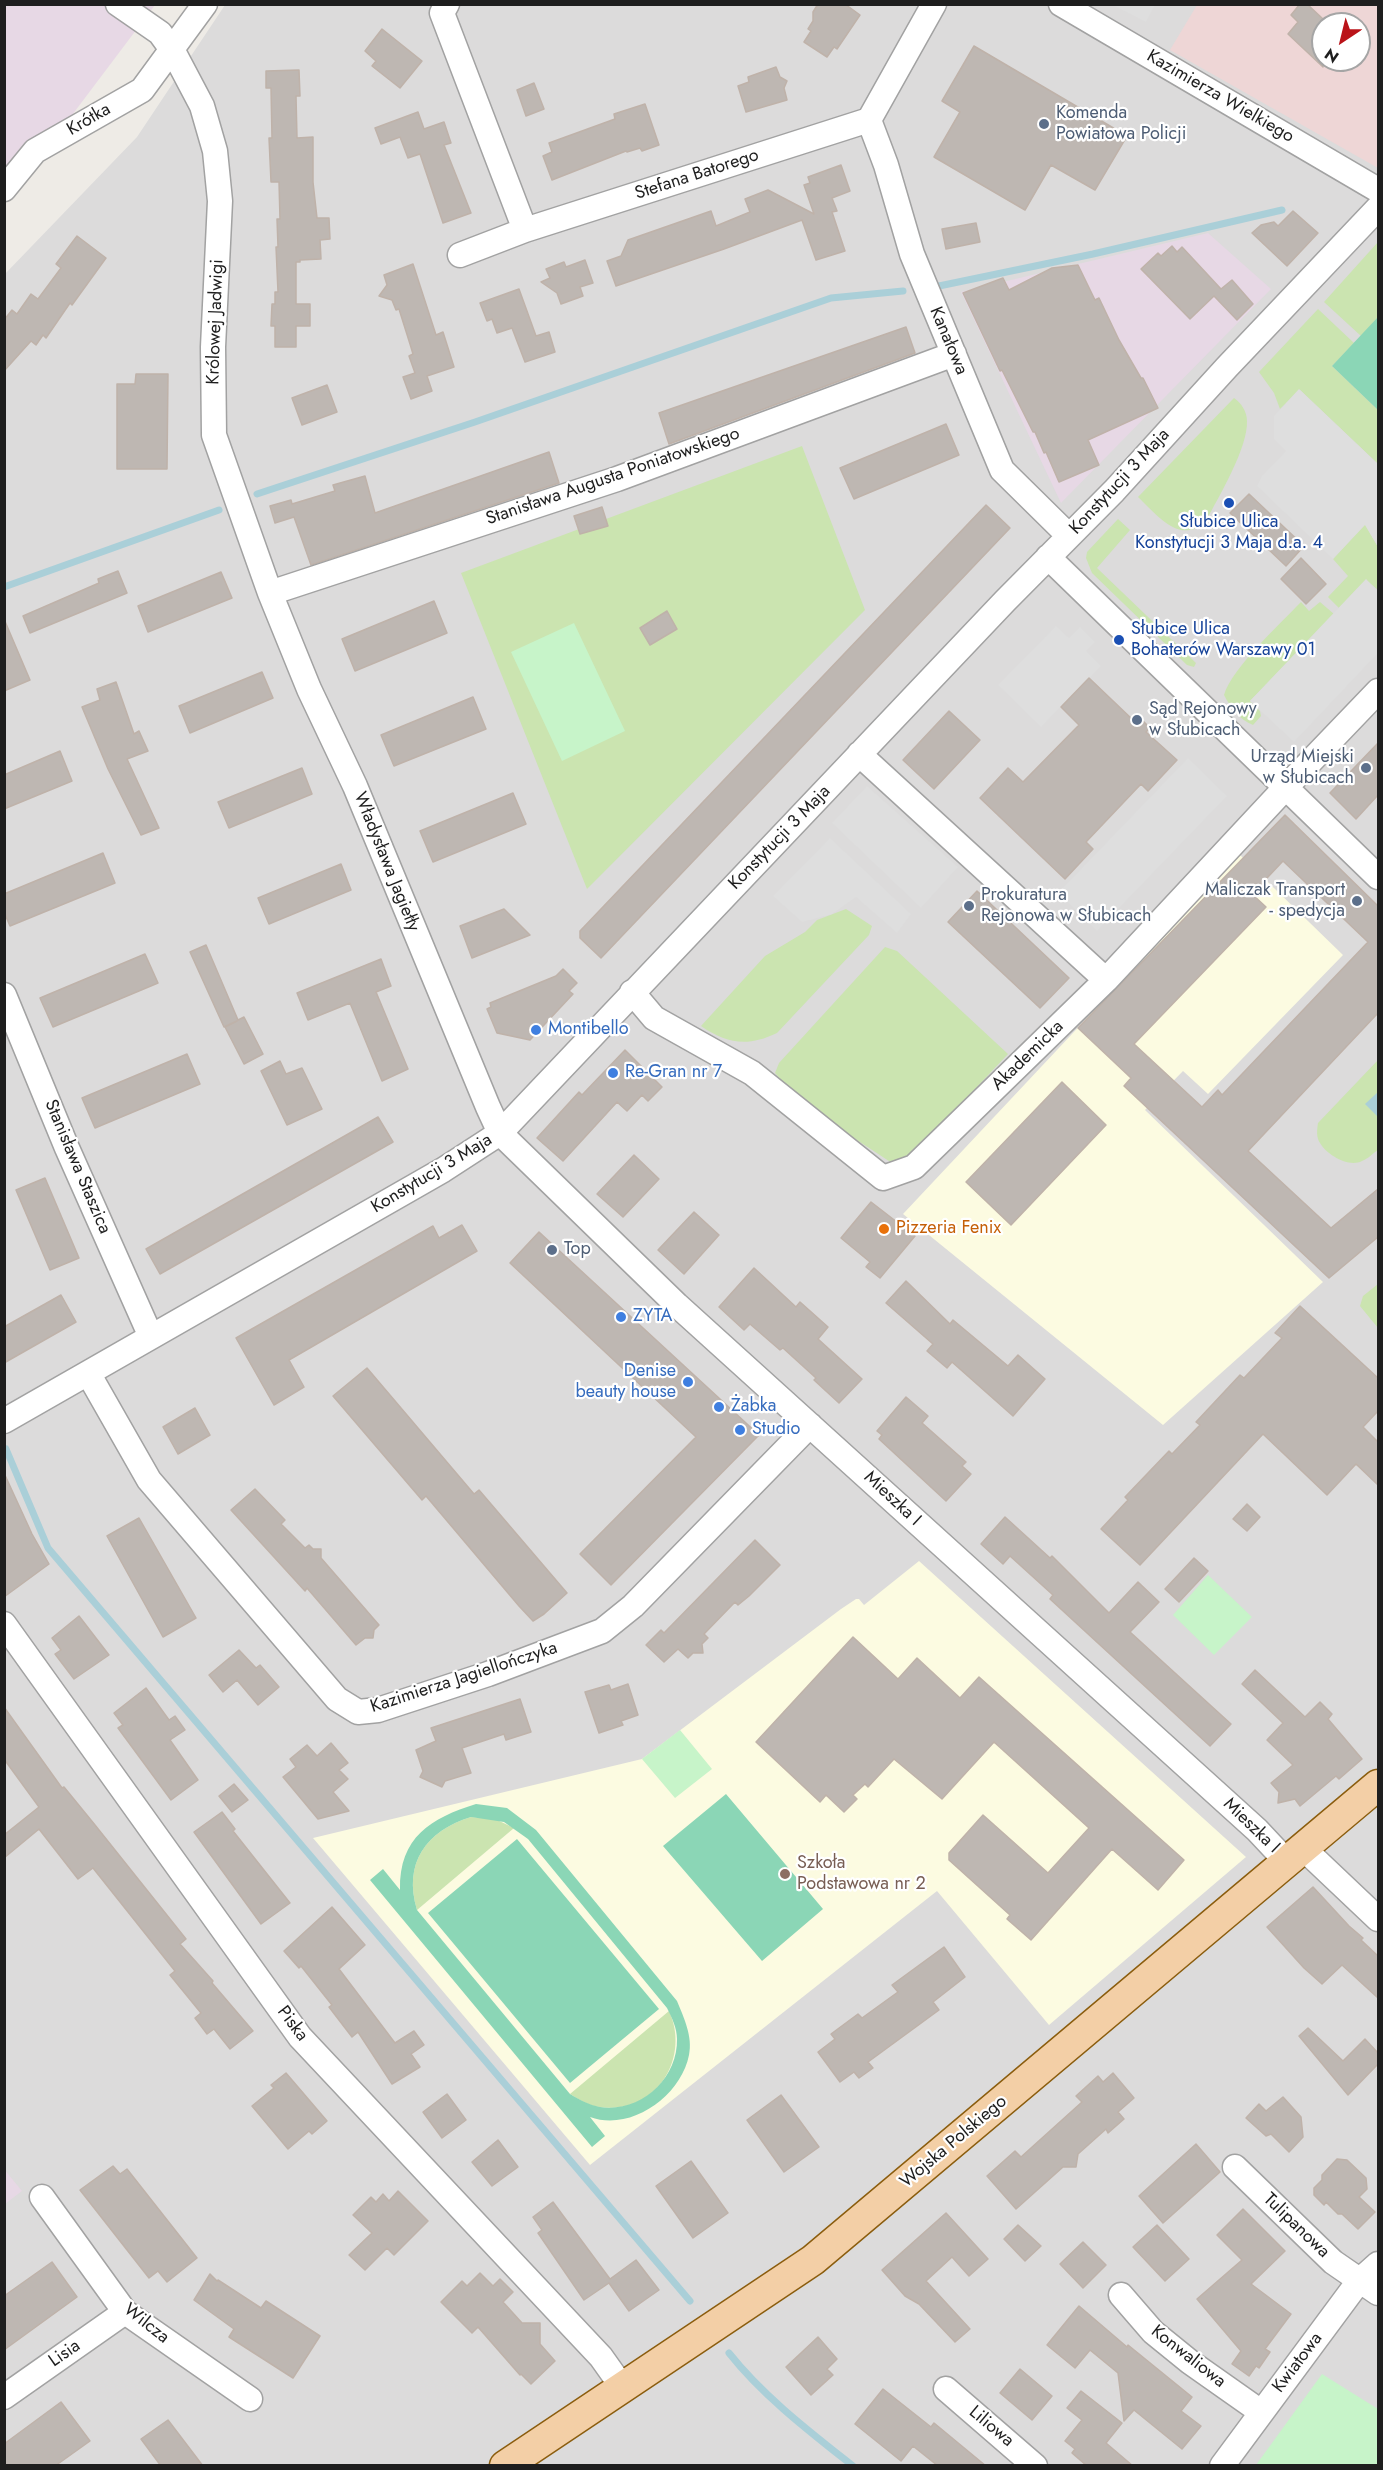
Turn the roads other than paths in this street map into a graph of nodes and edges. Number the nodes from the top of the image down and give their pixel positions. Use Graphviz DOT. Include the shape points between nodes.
graph roads {
  1 [pos="118,4"];
  2 [pos="206,4"];
  3 [pos="934,4"];
  4 [pos="1061,4"];
  5 [pos="445,9"];
  6 [pos="173,51"];
  7 [pos="869,120"];
  8 [pos="4,189"];
  9 [pos="1378,190"];
  10 [pos="1378,208"];
  11 [pos="525,230"];
  12 [pos="460,255"];
  13 [pos="954,354"];
  14 [pos="1069,536"];
  15 [pos="1048,557"];
  16 [pos="270,593"];
  17 [pos="1378,691"];
  18 [pos="859,754"];
  19 [pos="1286,787"];
  20 [pos="1378,877"];
  21 [pos="1106,980"];
  22 [pos="632,992"];
  23 [pos="4,995"];
  24 [pos="500,1133"];
  25 [pos="151,1337"];
  26 [pos="88,1373"];
  27 [pos="4,1421"];
  28 [pos="810,1425"];
  29 [pos="4,1624"];
  30 [pos="1378,1785"];
  31 [pos="1295,1855"];
  32 [pos="1378,1918"];
  33 [pos="1235,2167"];
  34 [pos="42,2197"];
  35 [pos="1378,2264"];
  36 [pos="1369,2287"];
  37 [pos="1121,2295"];
  38 [pos="125,2312"];
  39 [pos="622,2388"];
  40 [pos="946,2389"];
  41 [pos="4,2397"];
  42 [pos="250,2399"];
  43 [pos="1261,2412"];
  44 [pos="505,2466"];
  45 [pos="1035,2466"];
  46 [pos="1222,2466"];
  1 -- 6 [label="street" via="160,33"];
  2 -- 6 [label="street, Krótka"];
  3 -- 7 [label="street"];
  4 -- 9 [label="street, Kazimierza Wielkiego"];
  5 -- 11 [label="street"];
  6 -- 8 [label="street, Krótka" via="142,90 35,151"];
  6 -- 16 [label="street, Królowej Jadwigi" via="202,106 214,151 220,201 213,347 214,435"];
  7 -- 11 [label="street, Stefana Batorego"];
  7 -- 13 [label="street, Kanałowa" via="912,254"];
  10 -- 14 [label="street, Konstytucji 3 Maja"];
  11 -- 12 [label="street, Stefana Batorego"];
  13 -- 14 [label="street, Kanałowa" via="1002,470"];
  13 -- 16 [label="street, Stanisława Augusta Poniatowskiego" via="617,479"];
  14 -- 15 [label="street, Konstytucji 3 Maja"];
  15 -- 18 [label="street, Konstytucji 3 Maja"];
  15 -- 19 [label="street"];
  16 -- 24 [label="street, Władysława Jagiełły"];
  17 -- 19 [label="street, Akademicka"];
  18 -- 21 [label="street"];
  18 -- 22 [label="street, Konstytucji 3 Maja"];
  19 -- 20 [label="street"];
  19 -- 21 [label="street, Akademicka"];
  21 -- 22 [label="street, Akademicka" via="914,1167 883,1178 752,1073 654,1018"];
  22 -- 24 [label="street, Konstytucji 3 Maja"];
  23 -- 25 [label="street, Stanisława Staszica"];
  24 -- 25 [label="street, Konstytucji 3 Maja"];
  24 -- 28 [label="street, Mieszka I" via="677,1305"];
  25 -- 26 [label="street, Konstytucji 3 Maja"];
  26 -- 27 [label="street, Konstytucji 3 Maja"];
  26 -- 28 [label="street, Kazimierza Jagiellończyka" via="149,1480 337,1699 358,1712 378,1710 488,1674 602,1630 633,1606"];
  28 -- 31 [label="street, Mieszka I" via="1257,1830"];
  29 -- 39 [label="street, Piska" via="300,2037 601,2357"];
  30 -- 31 [label="main road, Wojska Polskiego"];
  31 -- 32 [label="street, Mieszka I"];
  31 -- 39 [label="main road, Wojska Polskiego" via="813,2260"];
  33 -- 36 [label="street, Tulipanowa" via="1333,2262"];
  34 -- 38 [label="street, Wilcza"];
  35 -- 36 [label="street, Kwiatowa"];
  36 -- 43 [label="street, Kwiatowa"];
  37 -- 43 [label="street, Konwaliowa" via="1153,2332"];
  38 -- 41 [label="street, Lisia"];
  38 -- 42 [label="street, Wilcza"];
  39 -- 44 [label="main road, Wojska Polskiego"];
  40 -- 45 [label="street, Liliowa"];
  43 -- 46 [label="street, Kwiatowa"];
}
